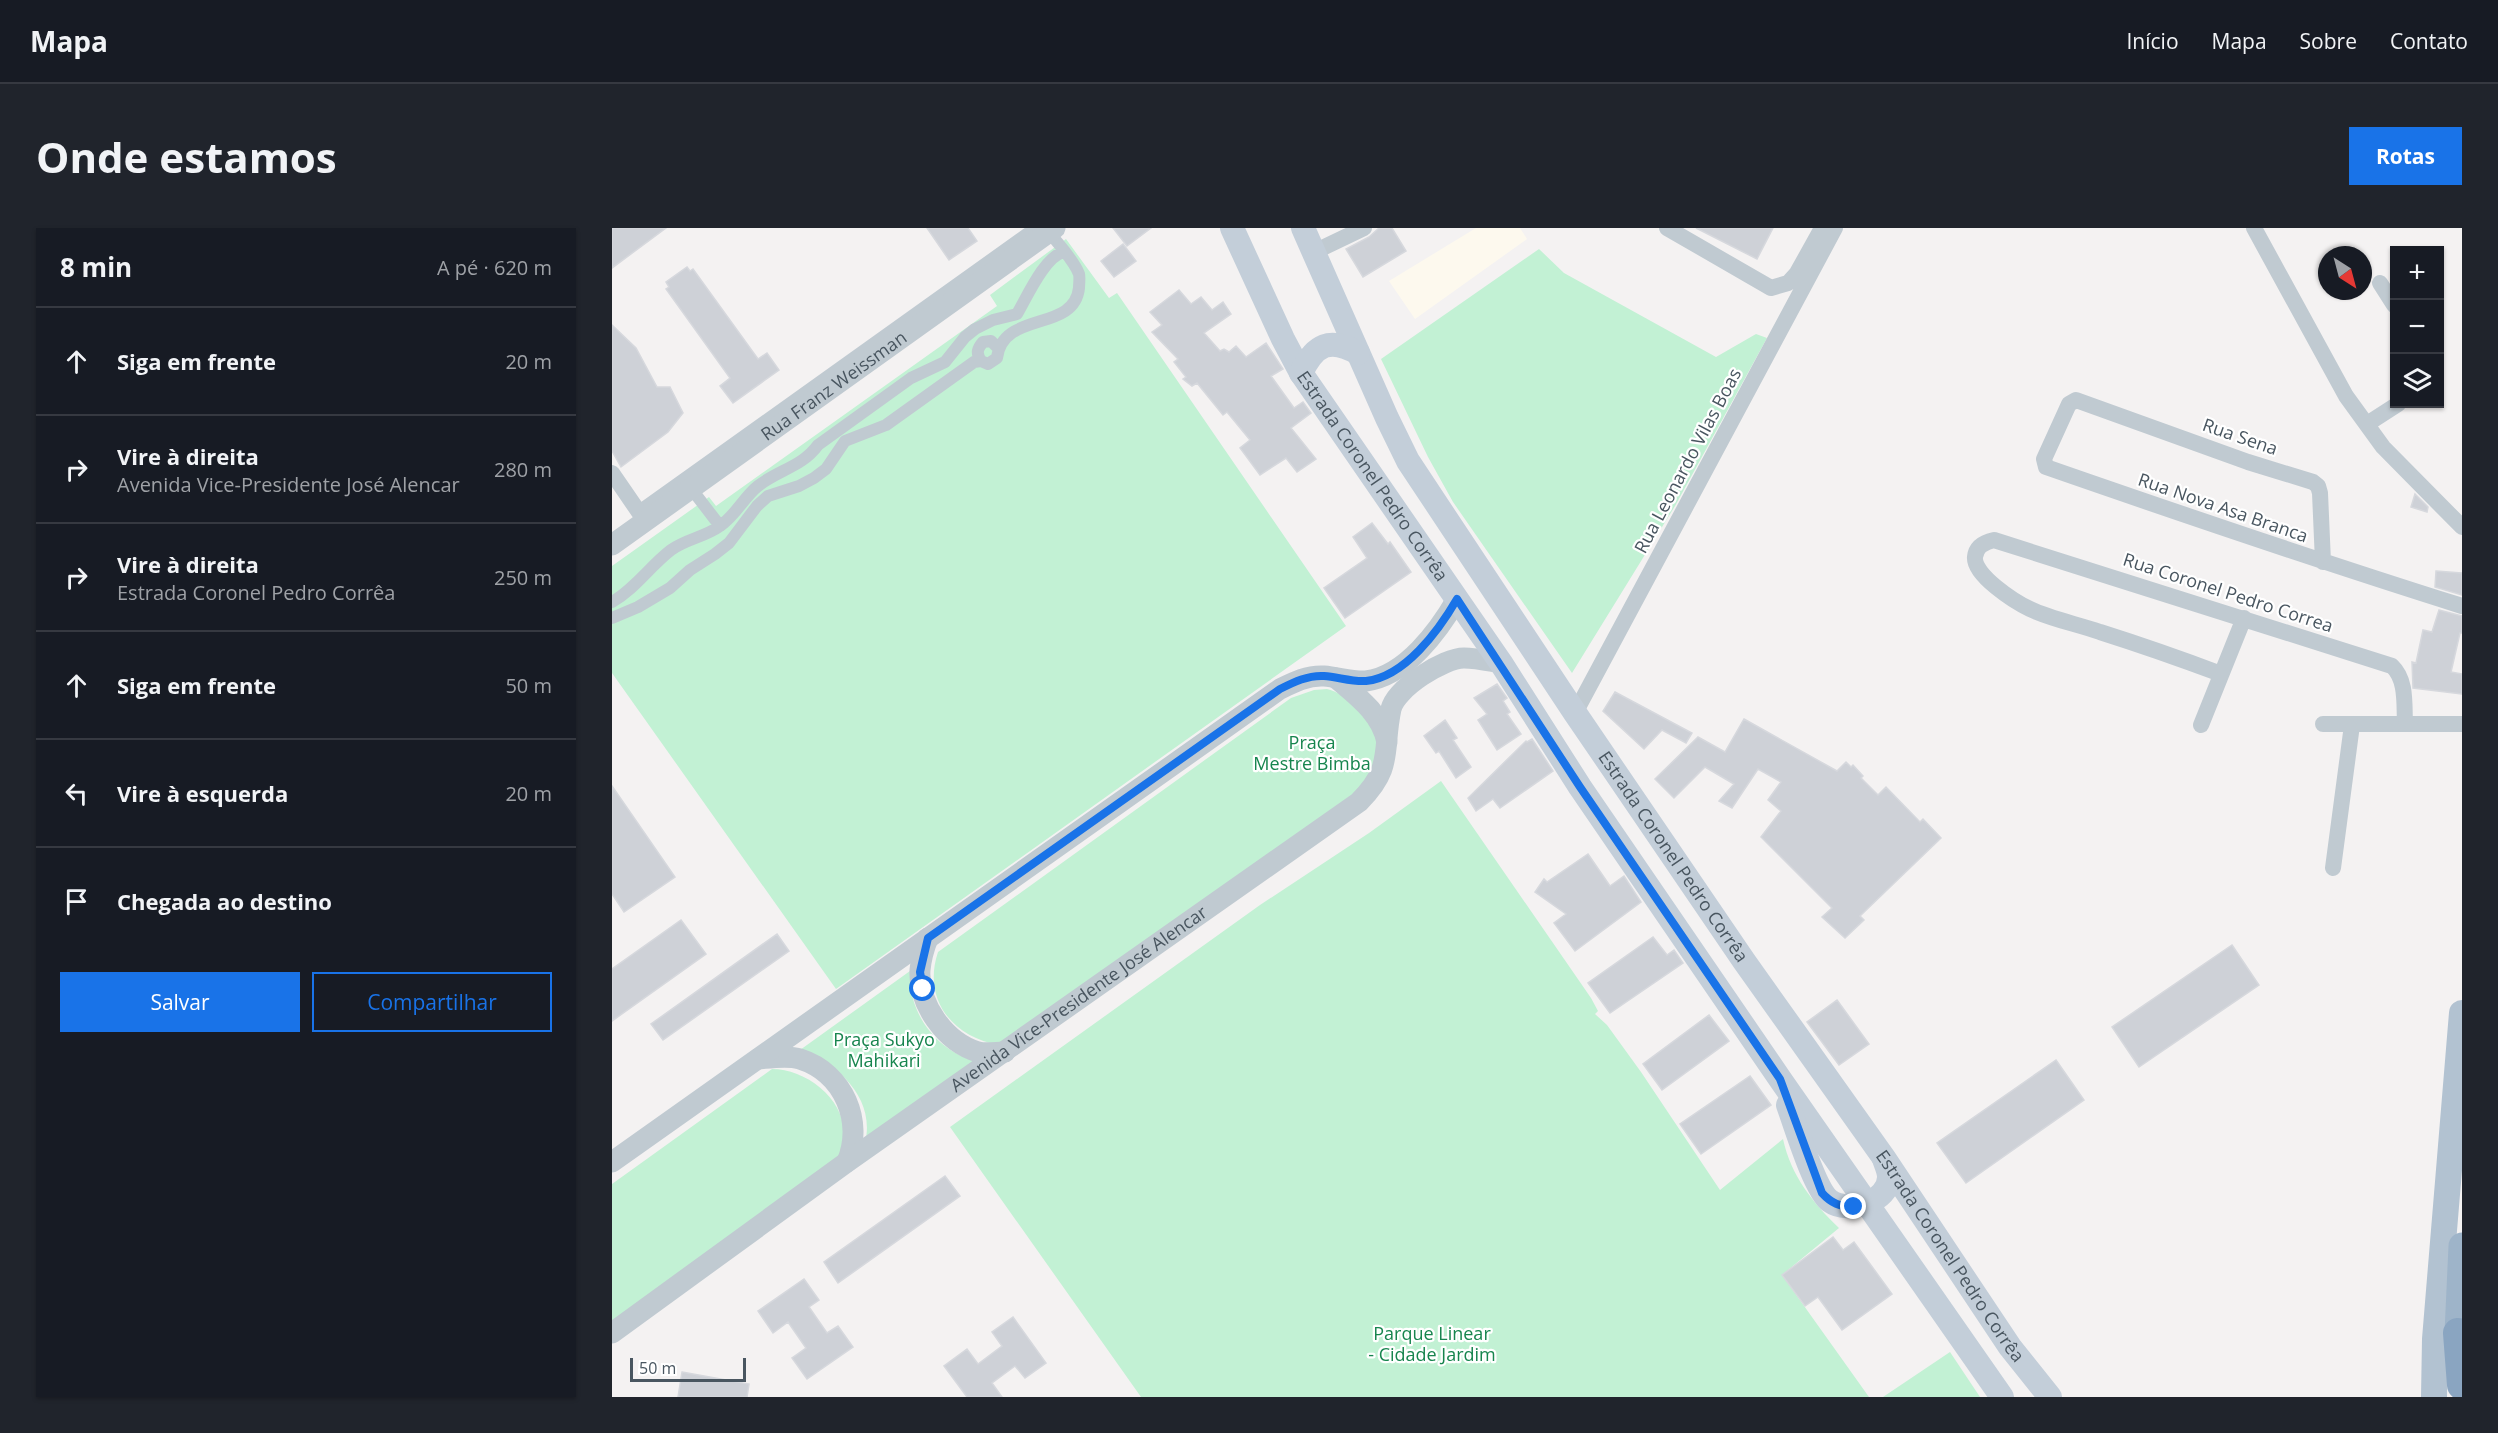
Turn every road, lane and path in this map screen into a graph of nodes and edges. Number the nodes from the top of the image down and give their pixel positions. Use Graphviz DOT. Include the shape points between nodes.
graph roads {
  1 [pos="1232,228"];
  2 [pos="1303,228"];
  3 [pos="1364,228"];
  4 [pos="1667,228"];
  5 [pos="1831,228"];
  6 [pos="2254,228"];
  7 [pos="1046,229"];
  8 [pos="1064,252"];
  9 [pos="1314,252"];
  10 [pos="2380,283"];
  11 [pos="2391,300"];
  12 [pos="1358,353"];
  13 [pos="1301,373"];
  14 [pos="2076,400"];
  15 [pos="2392,408"];
  16 [pos="2367,424"];
  17 [pos="612,473"];
  18 [pos="690,487"];
  19 [pos="642,516"];
  20 [pos="720,526"];
  21 [pos="2462,527"];
  22 [pos="612,544"];
  23 [pos="2323,562"];
  24 [pos="1457,599"];
  25 [pos="612,602"];
  26 [pos="2462,606"];
  27 [pos="612,618"];
  28 [pos="2244,618"];
  29 [pos="1501,663"];
  30 [pos="2221,674"];
  31 [pos="1336,678"];
  32 [pos="1575,713"];
  33 [pos="2323,724"];
  34 [pos="2405,724"];
  35 [pos="2462,724"];
  36 [pos="2201,725"];
  37 [pos="2352,725"];
  38 [pos="1387,742"];
  39 [pos="2333,868"];
  40 [pos="928,938"];
  41 [pos="2462,1013"];
  42 [pos="1005,1052"];
  43 [pos="758,1059"];
  44 [pos="1884,1158"];
  45 [pos="612,1162"];
  46 [pos="847,1162"];
  47 [pos="1868,1203"];
  48 [pos="2462,1246"];
  49 [pos="612,1333"];
  50 [pos="2458,1333"];
  51 [pos="2462,1385"];
  52 [pos="2002,1397"];
  53 [pos="2050,1397"];
  54 [pos="2434,1397"];
  1 -- 13 [label="main road, Estrada Coronel Pedro Corrêa"];
  2 -- 9 [label="main road, Estrada Coronel Pedro Corrêa"];
  3 -- 9 [label="street"];
  4 -- 5 [label="street" via="1771,288 1788,283"];
  5 -- 32 [label="street, Rua Leonardo Vilas Boas"];
  6 -- 16 [label="street" via="2346,396"];
  7 -- 8 [label="street"];
  7 -- 18 [label="street, Rua Franz Weissman" via="804,409"];
  7 -- 19 [label="street"];
  8 -- 20 [label="street" via="1053,256 1017,314 975,329 945,362 911,378 818,445 800,464 756,487"];
  8 -- 27 [label="street" via="1079,275 1077,297 1070,308 1057,317 1025,326 1009,336 999,349 991,341 983,342 977,348 981,361 974,362 886,425 845,441 826,469 799,486 768,496 715,554 670,588"];
  9 -- 12 [label="main road, Estrada Coronel Pedro Corrêa"];
  10 -- 11 [label="street"];
  12 -- 13 [label="main road" via="1340,344 1328,345 1314,353"];
  12 -- 32 [label="main road, Estrada Coronel Pedro Corrêa" via="1408,460"];
  13 -- 24 [label="main road, Estrada Coronel Pedro Corrêa"];
  14 -- 23 [label="street, Rua Sena" via="2313,482 2320,493"];
  14 -- 23 [label="street, Rua Nova Asa Branca" via="2069,404 2044,459 2046,466"];
  15 -- 16 [label="street"];
  16 -- 21 [label="street" via="2384,447"];
  17 -- 19 [label="street"];
  18 -- 19 [label="street, Rua Franz Weissman"];
  18 -- 20 [label="street"];
  19 -- 22 [label="street, Rua Franz Weissman"];
  20 -- 25 [label="street" via="678,546"];
  23 -- 26 [label="street, Rua Nova Asa Branca"];
  24 -- 29 [label="main road, Estrada Coronel Pedro Corrêa"];
  24 -- 31 [label="street" via="1435,634 1400,666 1366,681"];
  28 -- 30 [label="street"];
  28 -- 30 [label="street, Rua Coronel Pedro Correa" via="1994,540 1979,546 1974,559 1978,567 2009,597 2031,610"];
  28 -- 34 [label="street, Rua Coronel Pedro Correa" via="2392,666 2402,681"];
  29 -- 38 [label="street, Avenida Vice-Presidente José Alencar" via="1463,658 1449,661 1416,681 1394,702"];
  29 -- 47 [label="main road, Estrada Coronel Pedro Corrêa" via="1580,787 1780,1079 1822,1193 1846,1207"];
  30 -- 36 [label="street"];
  31 -- 38 [label="street" via="1375,716"];
  31 -- 40 [label="street" via="1300,679 1280,689"];
  32 -- 44 [label="main road, Estrada Coronel Pedro Corrêa"];
  33 -- 37 [label="street"];
  34 -- 35 [label="street"];
  34 -- 37 [label="street"];
  37 -- 39 [label="street"];
  38 -- 42 [label="street, Avenida Vice-Presidente José Alencar" via="1381,774 1359,802"];
  40 -- 42 [label="street" via="920,972 936,1021 948,1035 980,1053"];
  40 -- 43 [label="street"];
  41 -- 54 [label="main road" via="2435,1339"];
  42 -- 46 [label="street, Avenida Vice-Presidente José Alencar"];
  43 -- 45 [label="street"];
  43 -- 46 [label="street" via="799,1058 815,1066 841,1089 854,1123 854,1142"];
  44 -- 47 [label="main road" via="1888,1182"];
  44 -- 53 [label="main road, Estrada Coronel Pedro Corrêa" via="2010,1347"];
  46 -- 49 [label="street, Avenida Vice-Presidente José Alencar"];
  47 -- 52 [label="main road, Estrada Coronel Pedro Corrêa"];
  48 -- 50 [label="highway"];
  50 -- 51 [label="highway"];
}
